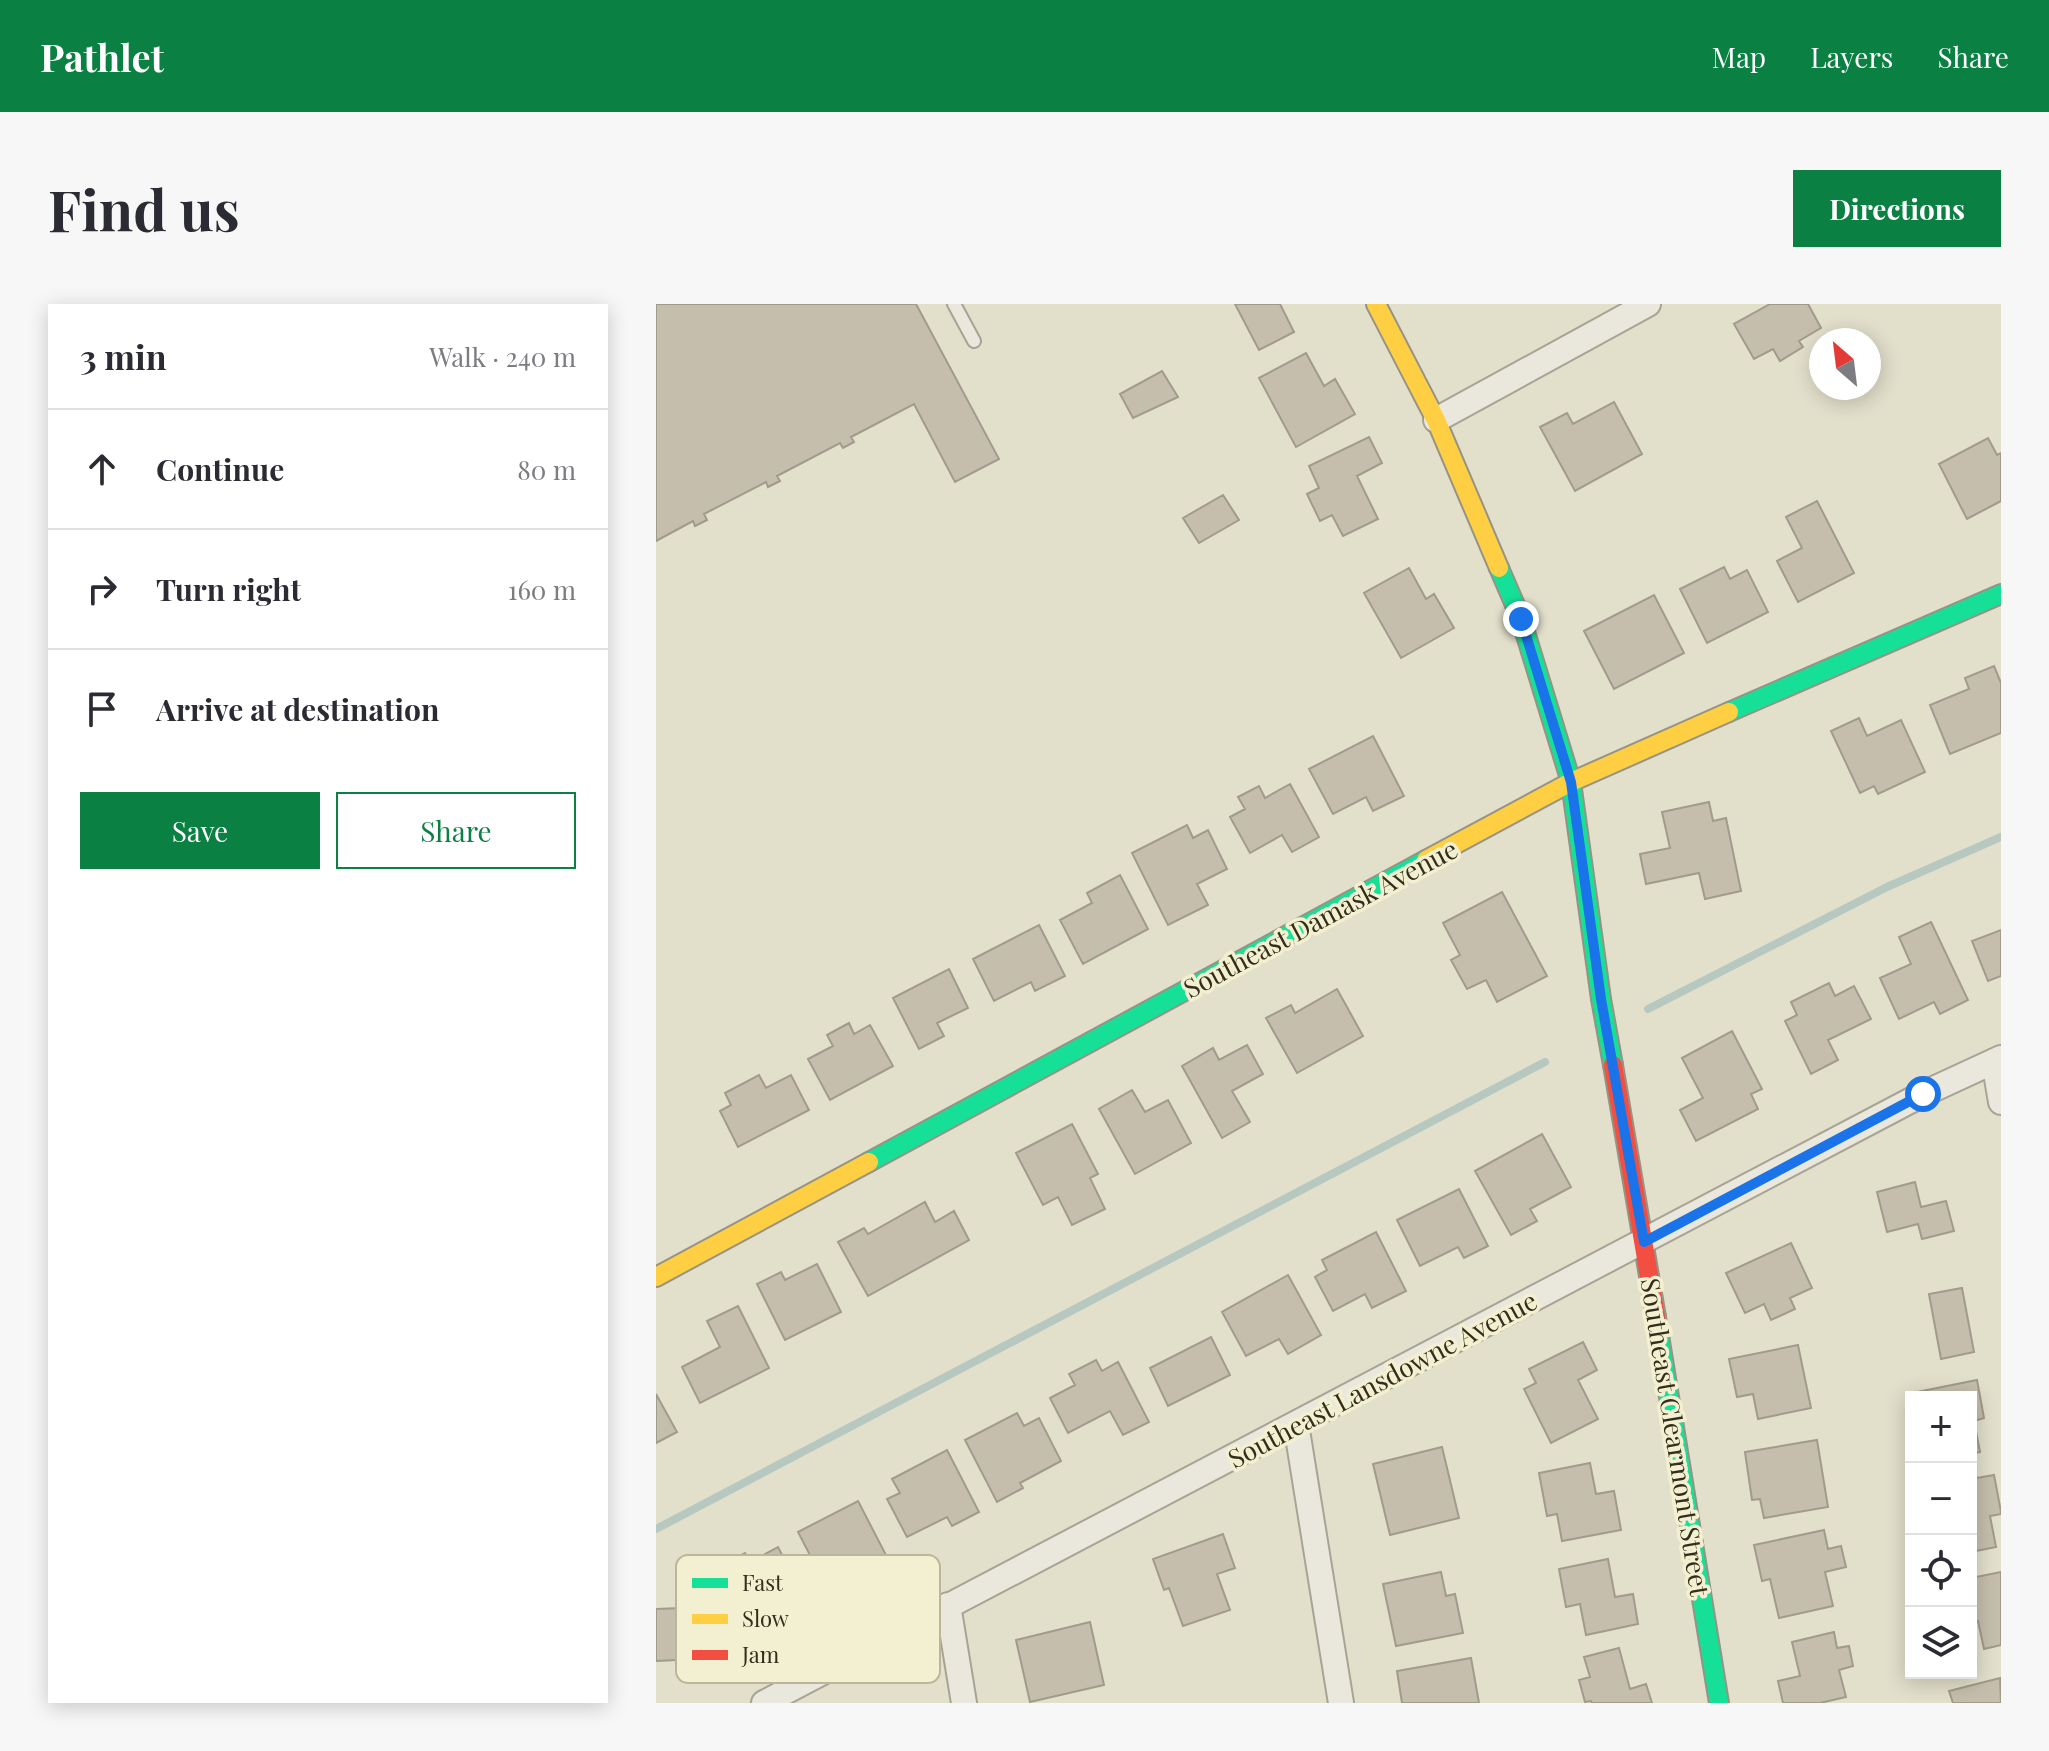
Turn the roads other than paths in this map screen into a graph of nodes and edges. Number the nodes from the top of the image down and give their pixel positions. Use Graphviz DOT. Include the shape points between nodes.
graph roads {
  1 [pos="954,304"];
  2 [pos="1376,304"];
  3 [pos="1648,304"];
  4 [pos="974,341"];
  5 [pos="1436,420"];
  6 [pos="2001,594"];
  7 [pos="1571,782"];
  8 [pos="1998,1059"];
  9 [pos="2001,1102"];
  10 [pos="1644,1242"];
  11 [pos="656,1277"];
  12 [pos="1296,1424"];
  13 [pos="948,1605"];
  14 [pos="940,1609"];
  15 [pos="802,1683"];
  16 [pos="764,1703"];
  17 [pos="964,1703"];
  18 [pos="1341,1703"];
  19 [pos="1719,1703"];
  1 -- 4 [label="lane"];
  2 -- 5 [label="street, Southeast Clearmont Street"];
  3 -- 5 [label="street"];
  5 -- 7 [label="street, Southeast Clearmont Street" via="1521,619"];
  6 -- 7 [label="street, Southeast Damask Avenue"];
  7 -- 10 [label="street, Southeast Clearmont Street" via="1601,999"];
  7 -- 11 [label="street, Southeast Damask Avenue"];
  8 -- 9 [label="street"];
  8 -- 10 [label="street, Southeast Lansdowne Avenue"];
  10 -- 12 [label="street, Southeast Lansdowne Avenue"];
  10 -- 19 [label="street, Southeast Clearmont Street"];
  12 -- 13 [label="street, Southeast Lansdowne Avenue"];
  12 -- 18 [label="street"];
  13 -- 14 [label="street, Southeast Lansdowne Avenue"];
  13 -- 17 [label="street"];
  15 -- 16 [label="street, Southeast Lansdowne Avenue"];
}
